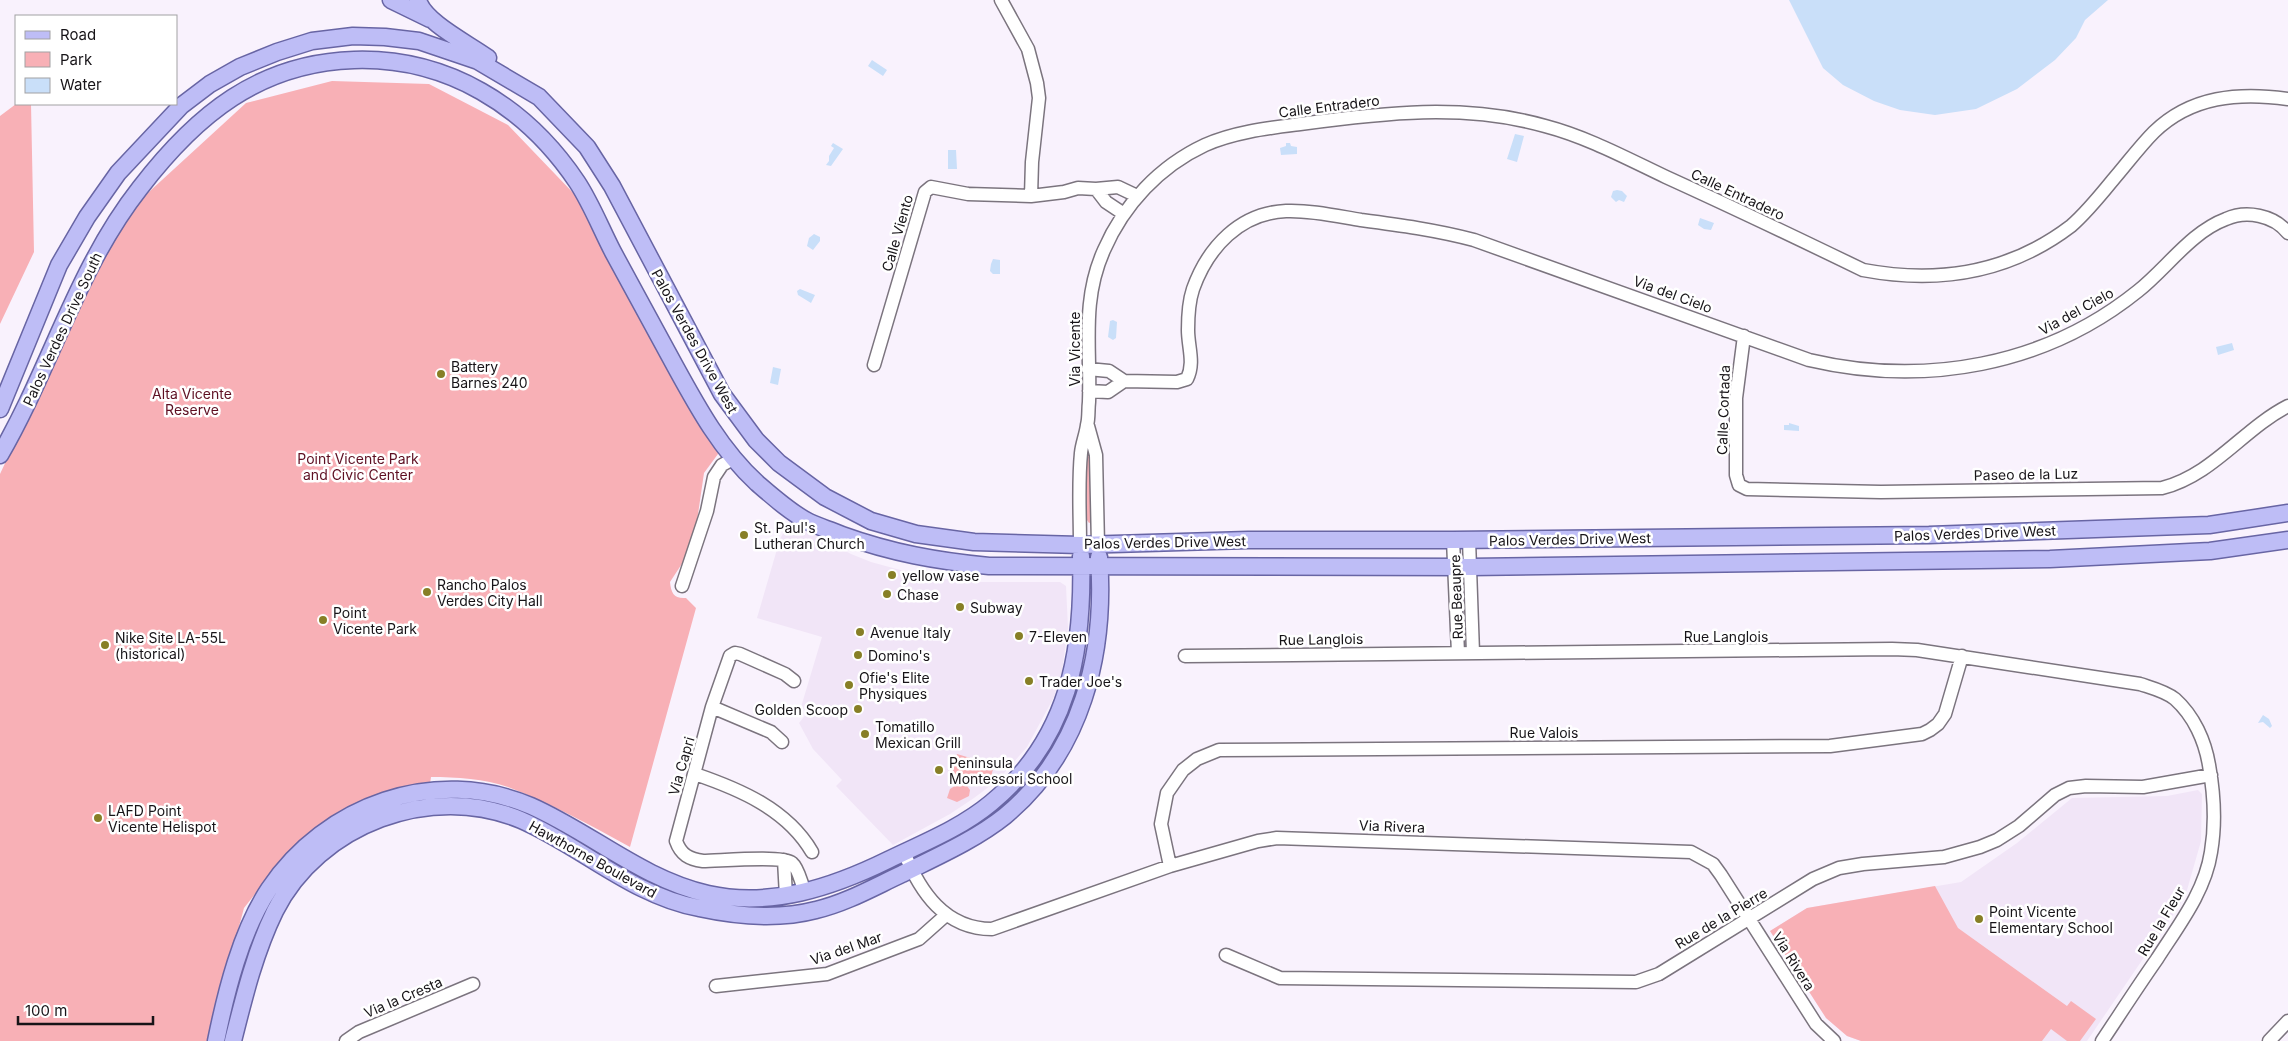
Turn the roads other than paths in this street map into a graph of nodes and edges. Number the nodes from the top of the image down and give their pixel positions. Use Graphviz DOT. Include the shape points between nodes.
graph roads {
  1 [pos="391,0"];
  2 [pos="418,0"];
  3 [pos="1001,0"];
  4 [pos="436,22"];
  5 [pos="277,52"];
  6 [pos="283,72"];
  7 [pos="239,92"];
  8 [pos="539,97"];
  9 [pos="2288,99"];
  10 [pos="1096,189"];
  11 [pos="1031,196"];
  12 [pos="1136,196"];
  13 [pos="1124,214"];
  14 [pos="2288,233"];
  15 [pos="1744,336"];
  16 [pos="874,365"];
  17 [pos="1088,369"];
  18 [pos="1124,380"];
  19 [pos="1089,391"];
  20 [pos="2288,406"];
  21 [pos="0,409"];
  22 [pos="1088,424"];
  23 [pos="0,455"];
  24 [pos="733,459"];
  25 [pos="1739,485"];
  26 [pos="2288,513"];
  27 [pos="2209,525"];
  28 [pos="1452,540"];
  29 [pos="1469,540"];
  30 [pos="2288,540"];
  31 [pos="1080,544"];
  32 [pos="1098,544"];
  33 [pos="2210,551"];
  34 [pos="1100,566"];
  35 [pos="1081,567"];
  36 [pos="1462,567"];
  37 [pos="682,586"];
  38 [pos="1458,653"];
  39 [pos="1473,653"];
  40 [pos="1185,656"];
  41 [pos="1962,656"];
  42 [pos="794,682"];
  43 [pos="712,707"];
  44 [pos="782,742"];
  45 [pos="1031,762"];
  46 [pos="695,774"];
  47 [pos="2211,775"];
  48 [pos="995,823"];
  49 [pos="812,852"];
  50 [pos="904,852"];
  51 [pos="784,860"];
  52 [pos="1170,866"];
  53 [pos="911,869"];
  54 [pos="796,890"];
  55 [pos="946,915"];
  56 [pos="754,916"];
  57 [pos="1750,919"];
  58 [pos="1226,955"];
  59 [pos="472,984"];
  60 [pos="716,986"];
  61 [pos="2288,1020"];
  62 [pos="216,1041"];
  63 [pos="233,1041"];
  64 [pos="346,1041"];
  65 [pos="1834,1041"];
  66 [pos="2102,1041"];
  67 [pos="2269,1041"];
  1 -- 4 [label="main road"];
  2 -- 4 [label="main road" via="423,11"];
  3 -- 11 [label="street" via="1028,49 1037,82 1039,105"];
  4 -- 8 [label="main road"];
  5 -- 7 [label="main road" via="280,61"];
  5 -- 8 [label="main road, Palos Verdes Drive West" via="312,41 353,36 418,41 478,61"];
  5 -- 21 [label="main road, Palos Verdes Drive South" via="210,84 150,137 118,173 59,265"];
  6 -- 7 [label="main road, Palos Verdes Drive South"];
  6 -- 24 [label="main road, Palos Verdes Drive West" via="335,61 374,59 438,70 496,99 544,139 578,183 703,417"];
  7 -- 23 [label="main road, Palos Verdes Drive South" via="194,127 140,188 108,233 84,276 18,424"];
  8 -- 31 [label="main road, Palos Verdes Drive West" via="566,122 592,155 612,186 722,394 756,440 778,463 846,509 916,534 974,542"];
  9 -- 12 [label="street, Calle Entradero" via="2249,96 2199,102 2154,132 2072,225 2027,252 1995,265 1954,275 1911,277 1863,270 1592,142 1543,125 1492,114 1429,111 1374,115 1229,137 1206,144 1180,158"];
  10 -- 11 [label="street, Calle Viento" via="1078,188"];
  10 -- 12 [label="street, Calle Viento" via="1118,187"];
  10 -- 13 [label="street" via="1106,202"];
  11 -- 16 [label="street, Calle Viento" via="968,194 931,187 925,192"];
  12 -- 13 [label="street, Via Vicente"];
  13 -- 17 [label="street, Via Vicente" via="1103,252 1093,282 1088,310"];
  14 -- 15 [label="street, Via del Cielo" via="2264,217 2226,218 2203,232 2139,290 2098,319 2044,346 1979,365 1912,372 1844,368 1810,360"];
  15 -- 18 [label="street, Via del Cielo" via="1474,240 1433,230 1287,211 1253,218 1227,234 1205,261 1192,291 1188,331 1192,369 1187,378 1177,382"];
  15 -- 25 [label="street, Calle Cortada" via="1736,398 1736,475"];
  17 -- 18 [label="street, Via del Cielo" via="1109,371"];
  17 -- 19 [label="street, Via Vicente"];
  18 -- 19 [label="street" via="1108,392"];
  19 -- 22 [label="street, Via Vicente"];
  20 -- 25 [label="street, Paseo de la Luz" via="2268,417 2206,469 2162,488 1864,492 1754,490"];
  22 -- 31 [label="street, Via Vicente" via="1081,451"];
  22 -- 32 [label="street, Via Vicente" via="1096,455"];
  24 -- 35 [label="main road, Palos Verdes Drive West" via="758,484 807,521 864,543 912,557 944,562"];
  24 -- 37 [label="street" via="722,465 714,478 708,511"];
  26 -- 27 [label="main road, Palos Verdes Drive West"];
  27 -- 29 [label="main road, Palos Verdes Drive West" via="1929,535"];
  27 -- 33 [label="main road"];
  28 -- 29 [label="main road, Palos Verdes Drive West"];
  28 -- 32 [label="main road, Palos Verdes Drive West"];
  28 -- 36 [label="street, Rue Beaupre"];
  29 -- 36 [label="street, Rue Beaupre"];
  30 -- 33 [label="main road, Palos Verdes Drive West"];
  31 -- 32 [label="main road, Palos Verdes Drive West"];
  31 -- 35 [label="main road, Hawthorne Boulevard"];
  32 -- 34 [label="main road, Hawthorne Boulevard"];
  33 -- 36 [label="main road, Palos Verdes Drive West" via="2050,559"];
  34 -- 35 [label="main road, Palos Verdes Drive West"];
  34 -- 36 [label="main road, Palos Verdes Drive West"];
  34 -- 48 [label="main road, Hawthorne Boulevard" via="1098,645 1083,706 1052,766 1032,791"];
  35 -- 45 [label="main road, Hawthorne Boulevard" via="1078,633 1070,685 1051,730"];
  36 -- 38 [label="street, Rue Beaupre"];
  36 -- 39 [label="street, Rue Beaupre"];
  38 -- 39 [label="street, Rue Langlois"];
  38 -- 40 [label="street, Rue Langlois"];
  39 -- 41 [label="street, Rue Langlois" via="1892,649"];
  41 -- 47 [label="street, Rue Langlois" via="2140,684 2160,691 2174,699 2202,736"];
  41 -- 52 [label="street, Rue Valois" via="1938,724 1922,734 1830,746 1219,750 1197,759 1183,770 1167,793 1161,824"];
  42 -- 43 [label="street, Via Capri" via="785,674 735,653 730,656"];
  43 -- 44 [label="street" via="771,732"];
  43 -- 46 [label="street, Via Capri"];
  45 -- 48 [label="main road" via="1031,778 1000,810"];
  45 -- 50 [label="main road, Hawthorne Boulevard" via="990,804 955,828"];
  46 -- 49 [label="street" via="734,787 761,802 805,839"];
  46 -- 51 [label="street, Via Capri" via="677,832 679,850 703,861"];
  47 -- 57 [label="street, Rue de la Pierre" via="2143,787 2069,788 2055,795 2019,826 1980,847 1944,858 1840,868 1813,879"];
  47 -- 66 [label="street, Rue la Fleur" via="2214,829 2211,853 2201,884 2186,916"];
  48 -- 53 [label="main road, Hawthorne Boulevard"];
  50 -- 53 [label="street, Via Rivera"];
  50 -- 54 [label="main road, Hawthorne Boulevard" via="853,877"];
  51 -- 54 [label="street"];
  51 -- 54 [label="street" via="791,862"];
  52 -- 55 [label="street, Via Rivera" via="992,929 978,929"];
  52 -- 57 [label="street, Via Rivera" via="1277,838 1678,850 1692,852 1713,864"];
  53 -- 55 [label="street, Via Rivera" via="928,897"];
  53 -- 56 [label="main road, Hawthorne Boulevard" via="815,911"];
  54 -- 56 [label="main road" via="773,912"];
  54 -- 62 [label="main road, Hawthorne Boulevard" via="769,898 710,895 652,875 529,805 503,797 451,790 396,797 336,822 310,841 286,865 256,912 236,965"];
  55 -- 60 [label="street, Via del Mar" via="919,938 827,974"];
  56 -- 63 [label="main road, Hawthorne Boulevard" via="696,908 664,898 637,886 552,836 503,813 446,806 382,817 330,846 291,886 276,910 253,966"];
  57 -- 58 [label="street, Rue de la Pierre" via="1659,974 1636,982 1280,978"];
  57 -- 65 [label="street, Via Rivera" via="1816,1024"];
  59 -- 64 [label="street, Via la Cresta" via="359,1032"];
  61 -- 67 [label="street"];
}
